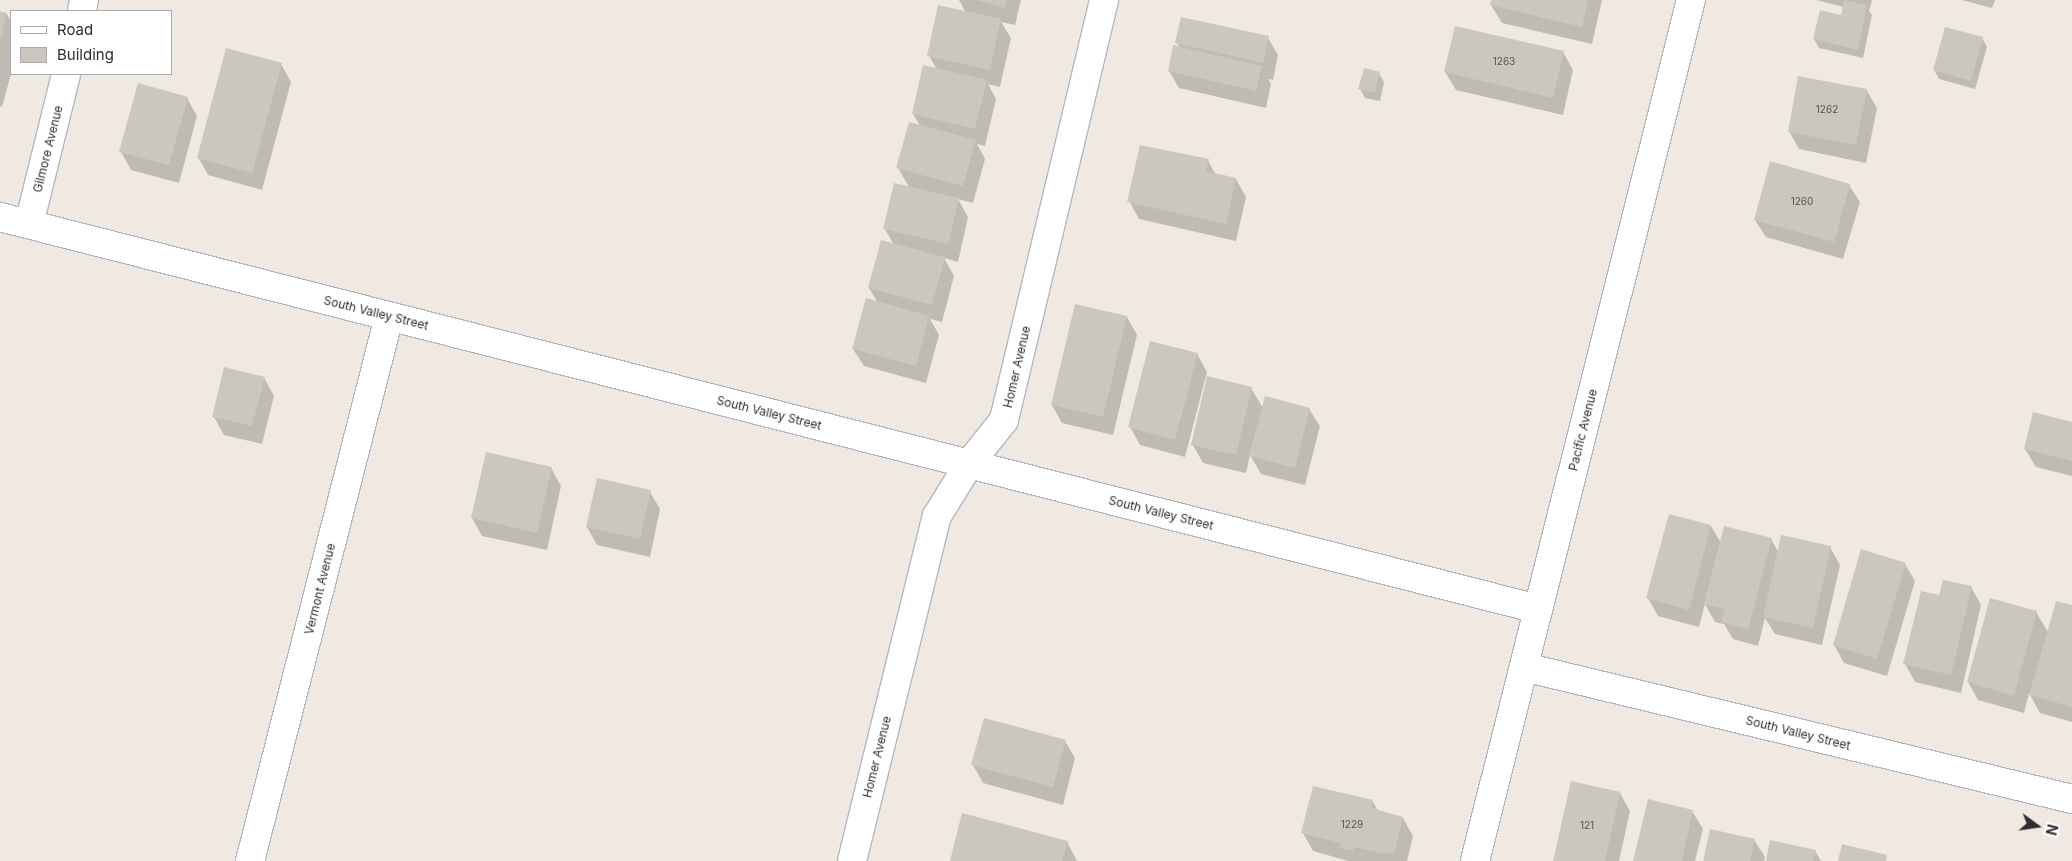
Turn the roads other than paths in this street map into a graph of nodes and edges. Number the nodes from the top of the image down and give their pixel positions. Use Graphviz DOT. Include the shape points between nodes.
graph roads {
  1 [pos="1104,0"];
  2 [pos="1691,0"];
  3 [pos="66,75"];
  4 [pos="0,217"];
  5 [pos="30,224"];
  6 [pos="389,316"];
  7 [pos="969,464"];
  8 [pos="1538,609"];
  9 [pos="1524,667"];
  10 [pos="2072,799"];
  11 [pos="250,861"];
  12 [pos="852,861"];
  13 [pos="1475,861"];
  1 -- 7 [label="street, Homer Avenue" via="1004,420"];
  2 -- 8 [label="street, Pacific Avenue"];
  3 -- 5 [label="street, Gilmore Avenue"];
  4 -- 5 [label="street, South Valley Street"];
  5 -- 6 [label="street, South Valley Street"];
  6 -- 7 [label="street, South Valley Street"];
  6 -- 11 [label="street, Vermont Avenue"];
  7 -- 8 [label="street, South Valley Street"];
  7 -- 12 [label="street, Homer Avenue" via="937,516"];
  8 -- 9 [label="street, Pacific Avenue"];
  9 -- 10 [label="street, South Valley Street"];
  9 -- 13 [label="street, Pacific Avenue"];
}
